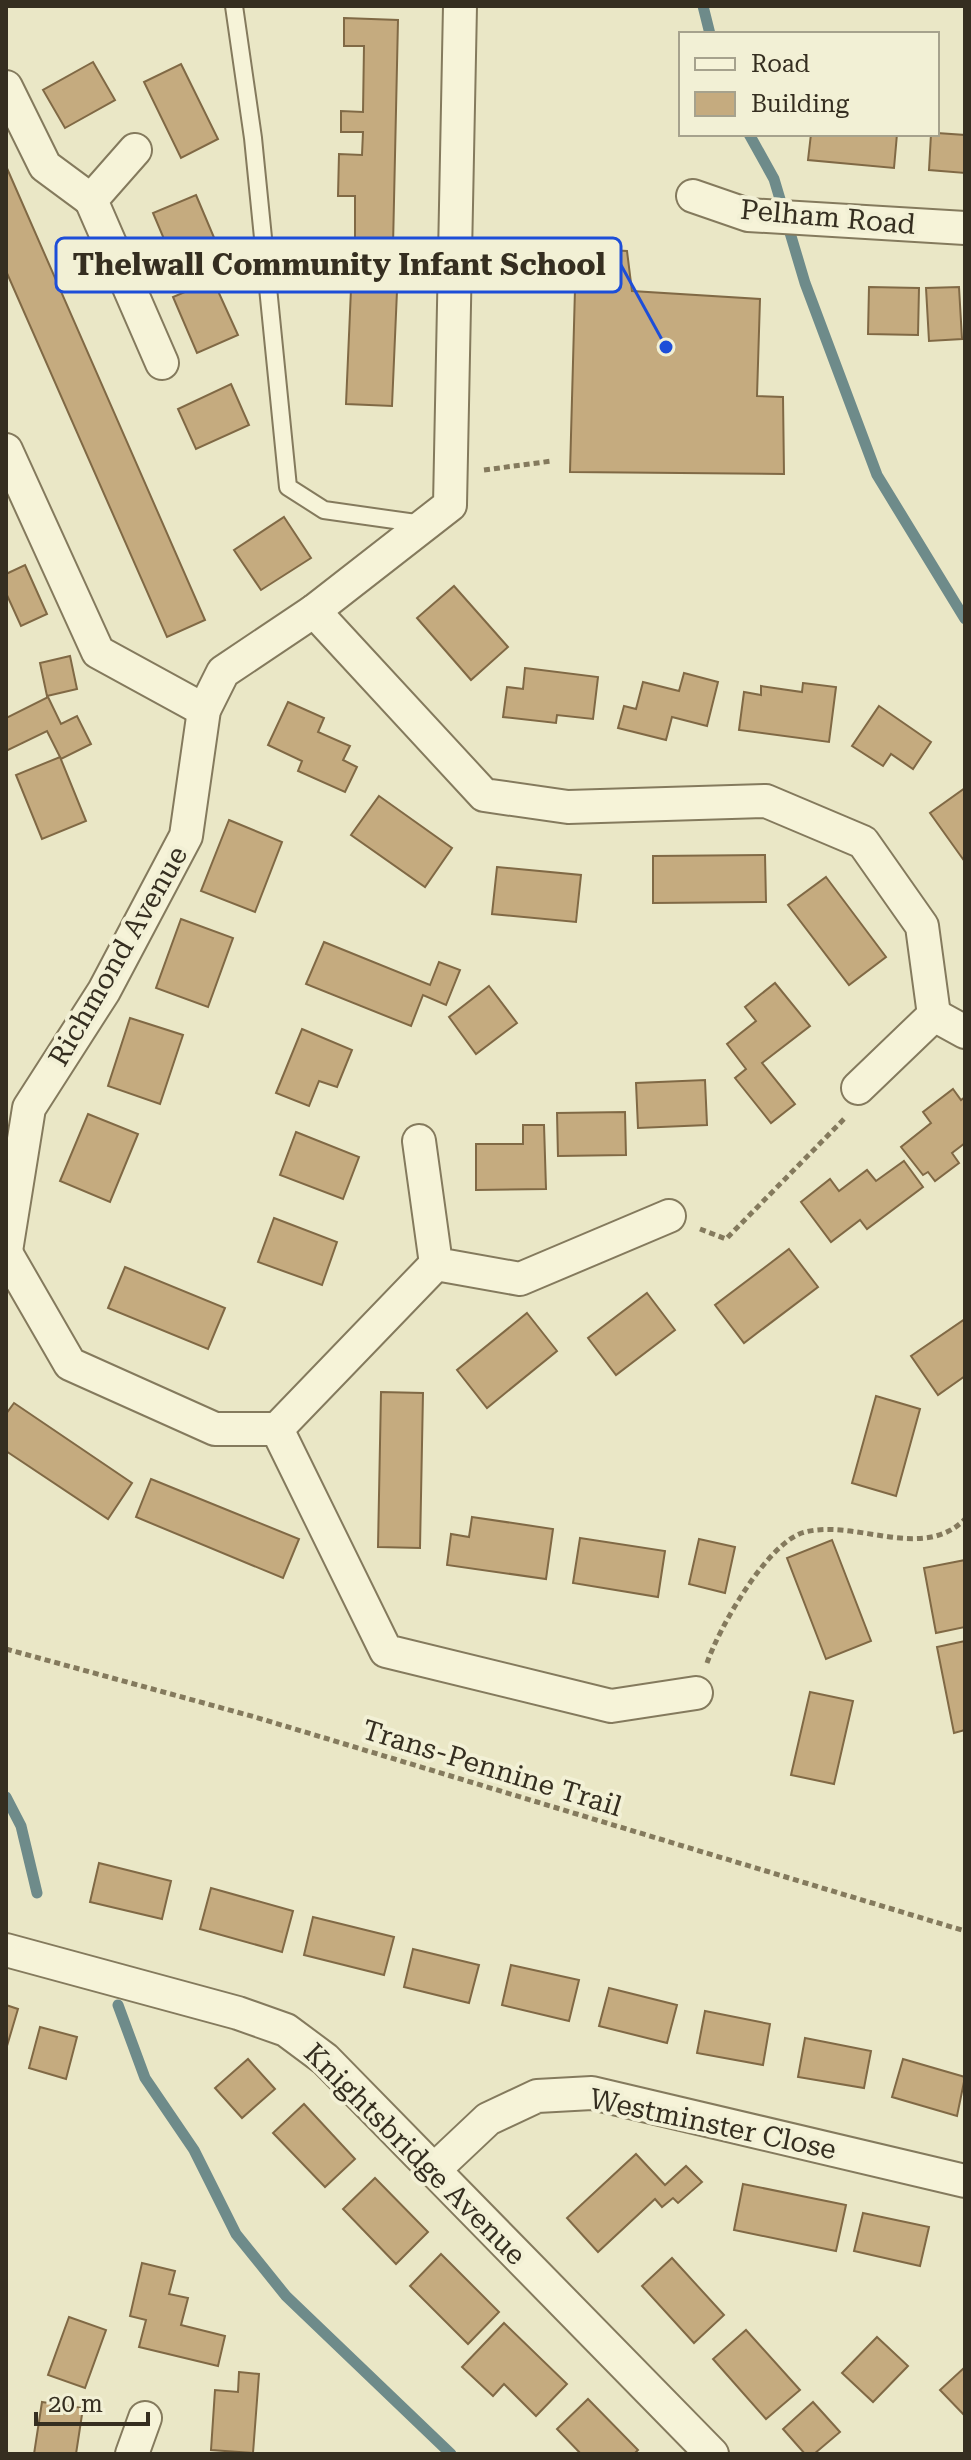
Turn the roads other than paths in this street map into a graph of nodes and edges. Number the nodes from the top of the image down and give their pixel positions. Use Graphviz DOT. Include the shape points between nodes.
graph roads {
  1 [pos="234,6"];
  2 [pos="460,6"];
  3 [pos="6,87"];
  4 [pos="135,150"];
  5 [pos="693,196"];
  6 [pos="91,200"];
  7 [pos="965,228"];
  8 [pos="162,363"];
  9 [pos="6,450"];
  10 [pos="425,524"];
  11 [pos="314,611"];
  12 [pos="204,710"];
  13 [pos="934,1015"];
  14 [pos="965,1032"];
  15 [pos="858,1088"];
  16 [pos="419,1141"];
  17 [pos="669,1216"];
  18 [pos="6,1252"];
  19 [pos="436,1264"];
  20 [pos="277,1429"];
  21 [pos="696,1693"];
  22 [pos="6,1950"];
  23 [pos="435,2169"];
  24 [pos="965,2181"];
  25 [pos="145,2418"];
  26 [pos="132,2454"];
  27 [pos="712,2454"];
  1 -- 10 [label="lane" via="253,138 288,487 324,510"];
  2 -- 10 [label="street, Richmond Avenue" via="450,505"];
  3 -- 6 [label="street" via="45,166"];
  4 -- 6 [label="street"];
  5 -- 7 [label="street, Pelham Road" via="748,215"];
  6 -- 8 [label="street"];
  9 -- 12 [label="street" via="98,652"];
  10 -- 11 [label="street, Richmond Avenue"];
  11 -- 12 [label="street, Richmond Avenue" via="223,672"];
  11 -- 13 [label="street" via="484,795 568,807 766,801 863,842 922,926"];
  12 -- 18 [label="street, Richmond Avenue" via="186,836 104,991 29,1108"];
  13 -- 14 [label="street"];
  13 -- 15 [label="street"];
  16 -- 19 [label="street"];
  17 -- 19 [label="street" via="520,1279"];
  18 -- 20 [label="street, Richmond Avenue" via="70,1364 215,1429"];
  19 -- 20 [label="street"];
  20 -- 21 [label="street" via="386,1651 611,1706"];
  22 -- 23 [label="street, Knightsbridge Avenue" via="286,2030 325,2059"];
  23 -- 24 [label="street, Westminster Close" via="488,2119 537,2096 592,2093"];
  23 -- 27 [label="street, Knightsbridge Avenue"];
  25 -- 26 [label="street"];
}
